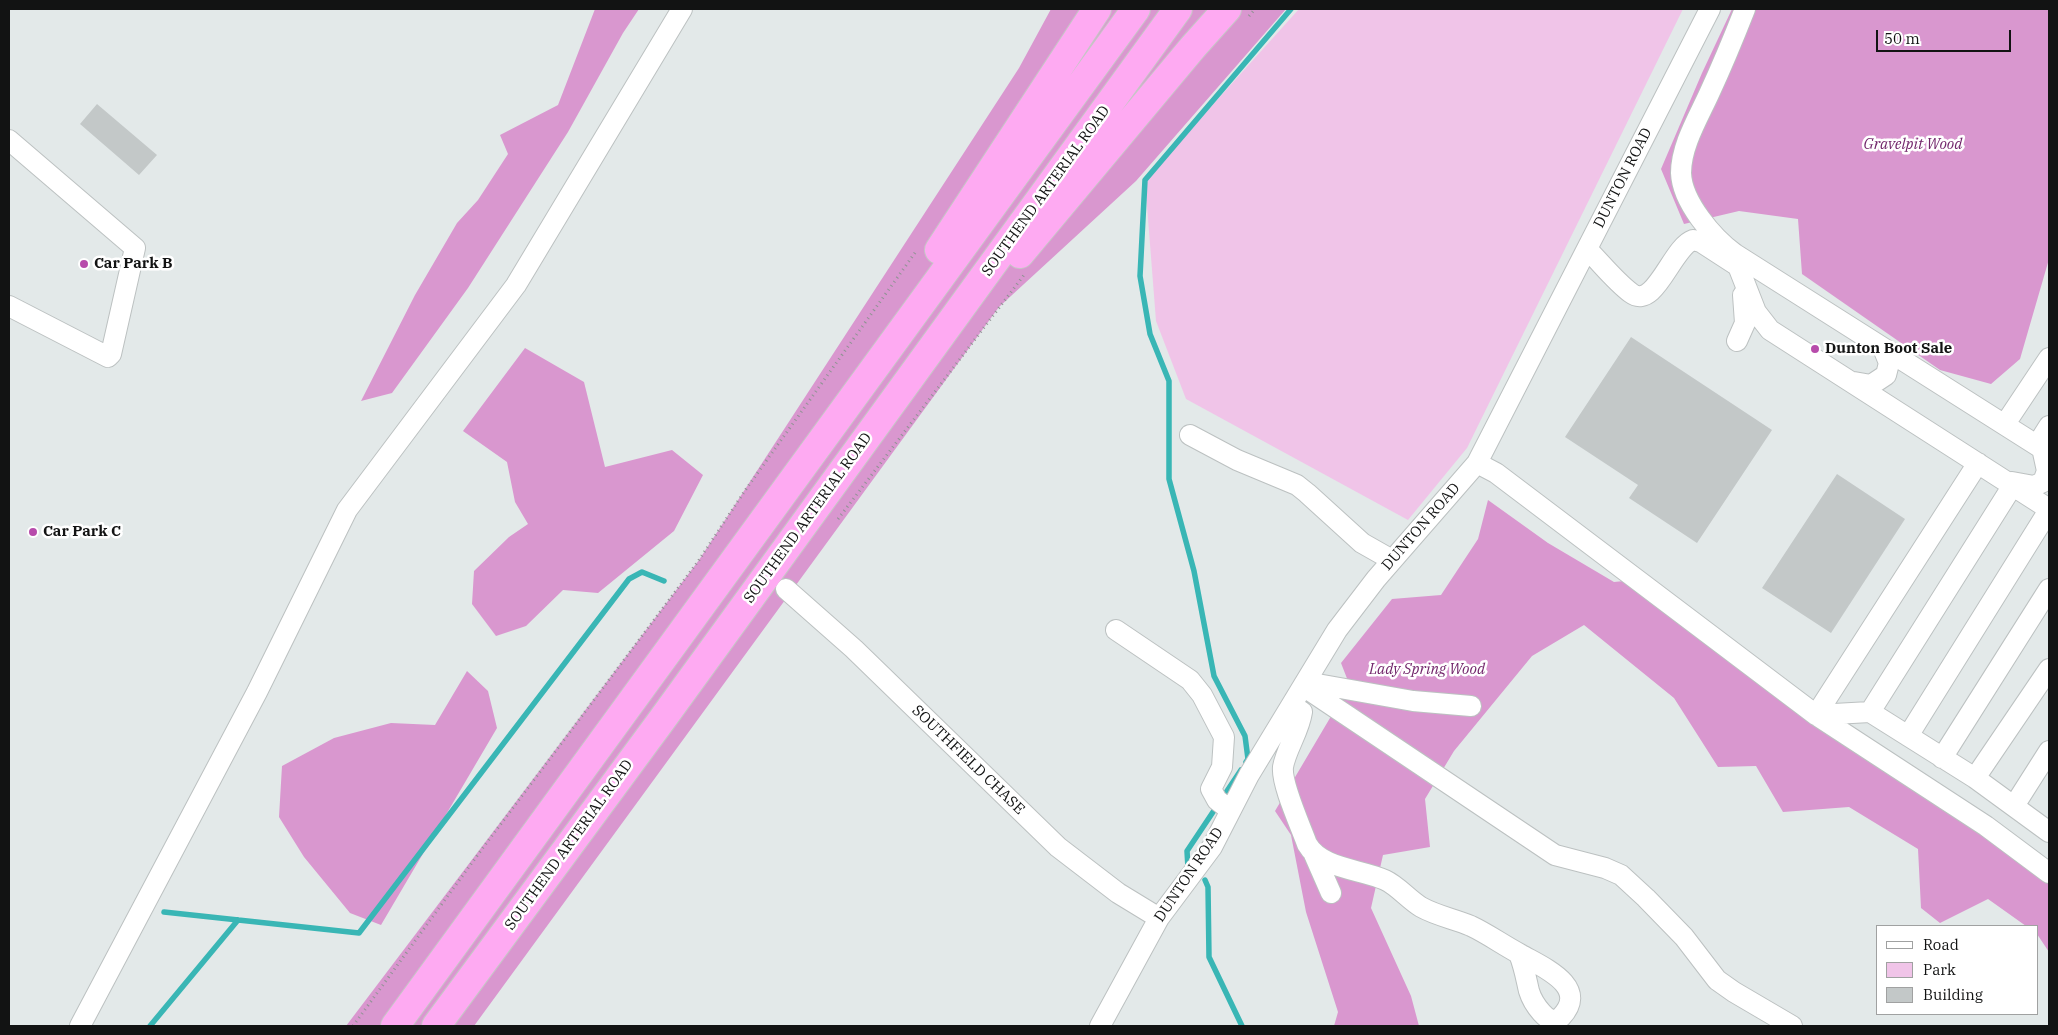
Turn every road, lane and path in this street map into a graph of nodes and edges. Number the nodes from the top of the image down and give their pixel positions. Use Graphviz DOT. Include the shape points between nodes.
graph roads {
  1 [pos="682,9"];
  2 [pos="1097,9"];
  3 [pos="1136,9"];
  4 [pos="1178,9"];
  5 [pos="1256,9"];
  6 [pos="1710,9"];
  7 [pos="1745,9"];
  8 [pos="1235,16"];
  9 [pos="9,140"];
  10 [pos="918,249"];
  11 [pos="1587,249"];
  12 [pos="1730,259"];
  13 [pos="1029,269"];
  14 [pos="9,306"];
  15 [pos="1737,341"];
  16 [pos="1884,348"];
  17 [pos="2049,358"];
  18 [pos="1851,381"];
  19 [pos="2005,424"];
  20 [pos="2049,426"];
  21 [pos="1190,435"];
  22 [pos="2042,449"];
  23 [pos="1477,463"];
  24 [pos="1978,463"];
  25 [pos="803,467"];
  26 [pos="2009,483"];
  27 [pos="2049,510"];
  28 [pos="837,520"];
  29 [pos="1392,560"];
  30 [pos="776,582"];
  31 [pos="2049,589"];
  32 [pos="1116,630"];
  33 [pos="2049,669"];
  34 [pos="1304,684"];
  35 [pos="1292,705"];
  36 [pos="1471,706"];
  37 [pos="1870,712"];
  38 [pos="1816,715"];
  39 [pos="1908,736"];
  40 [pos="2049,751"];
  41 [pos="1942,758"];
  42 [pos="1975,778"];
  43 [pos="2014,806"];
  44 [pos="1230,810"];
  45 [pos="2049,832"];
  46 [pos="1313,852"];
  47 [pos="2049,873"];
  48 [pos="1331,893"];
  49 [pos="1159,918"];
  50 [pos="1519,954"];
  51 [pos="80,1026"];
  52 [pos="353,1026"];
  53 [pos="395,1026"];
  54 [pos="436,1026"];
  55 [pos="1100,1026"];
  56 [pos="1792,1026"];
  1 -- 51 [label="street" via="516,285 347,510 257,692"];
  2 -- 25 [label="highway"];
  3 -- 25 [label="highway"];
  4 -- 30 [label="highway, SOUTHEND ARTERIAL ROAD"];
  5 -- 8 [label="path"];
  6 -- 11 [label="street, DUNTON ROAD"];
  7 -- 16 [label="street" via="1688,143 1682,162 1684,189 1703,222 1728,248"];
  8 -- 30 [label="highway" via="1193,46 1022,252"];
  9 -- 14 [label="street" via="135,248 110,356"];
  10 -- 52 [label="path" via="699,560"];
  11 -- 12 [label="street" via="1631,293 1639,295 1653,290 1680,249 1691,240 1701,242"];
  11 -- 23 [label="street, DUNTON ROAD"];
  12 -- 15 [label="street" via="1746,316"];
  12 -- 18 [label="street" via="1741,270 1756,312 1770,330"];
  13 -- 28 [label="path"];
  16 -- 18 [label="street" via="1889,363 1886,375 1871,386"];
  16 -- 19 [label="street"];
  17 -- 19 [label="street"];
  18 -- 24 [label="street"];
  19 -- 22 [label="street"];
  20 -- 22 [label="street"];
  21 -- 29 [label="street" via="1237,460 1297,485 1362,543"];
  22 -- 26 [label="street" via="2048,470 2044,482 2034,486"];
  23 -- 29 [label="street, DUNTON ROAD"];
  23 -- 38 [label="street" via="1496,473"];
  24 -- 26 [label="street"];
  24 -- 38 [label="street"];
  25 -- 53 [label="highway"];
  26 -- 27 [label="street"];
  26 -- 37 [label="street"];
  27 -- 39 [label="street"];
  29 -- 34 [label="street, DUNTON ROAD" via="1337,630"];
  30 -- 49 [label="street, SOUTHFIELD CHASE" via="854,649 1058,847 1118,894"];
  30 -- 54 [label="highway, SOUTHEND ARTERIAL ROAD"];
  31 -- 41 [label="street"];
  32 -- 44 [label="street" via="1190,680 1202,695 1224,737 1222,768 1211,789 1217,800"];
  33 -- 42 [label="street"];
  34 -- 35 [label="street, DUNTON ROAD"];
  34 -- 36 [label="street" via="1413,701"];
  34 -- 56 [label="street" via="1556,855 1606,868 1620,875 1684,937 1717,980"];
  35 -- 44 [label="street, DUNTON ROAD"];
  35 -- 46 [label="street" via="1302,712 1283,767 1285,782 1307,844"];
  37 -- 38 [label="street"];
  37 -- 39 [label="street"];
  38 -- 47 [label="street" via="1986,826"];
  39 -- 41 [label="street"];
  40 -- 43 [label="street"];
  41 -- 42 [label="street"];
  42 -- 43 [label="street"];
  43 -- 45 [label="street"];
  44 -- 49 [label="street, DUNTON ROAD" via="1212,847"];
  46 -- 48 [label="street"];
  46 -- 50 [label="street" via="1332,863 1385,880 1421,906 1469,925"];
  49 -- 55 [label="street, DUNTON ROAD"];
}
